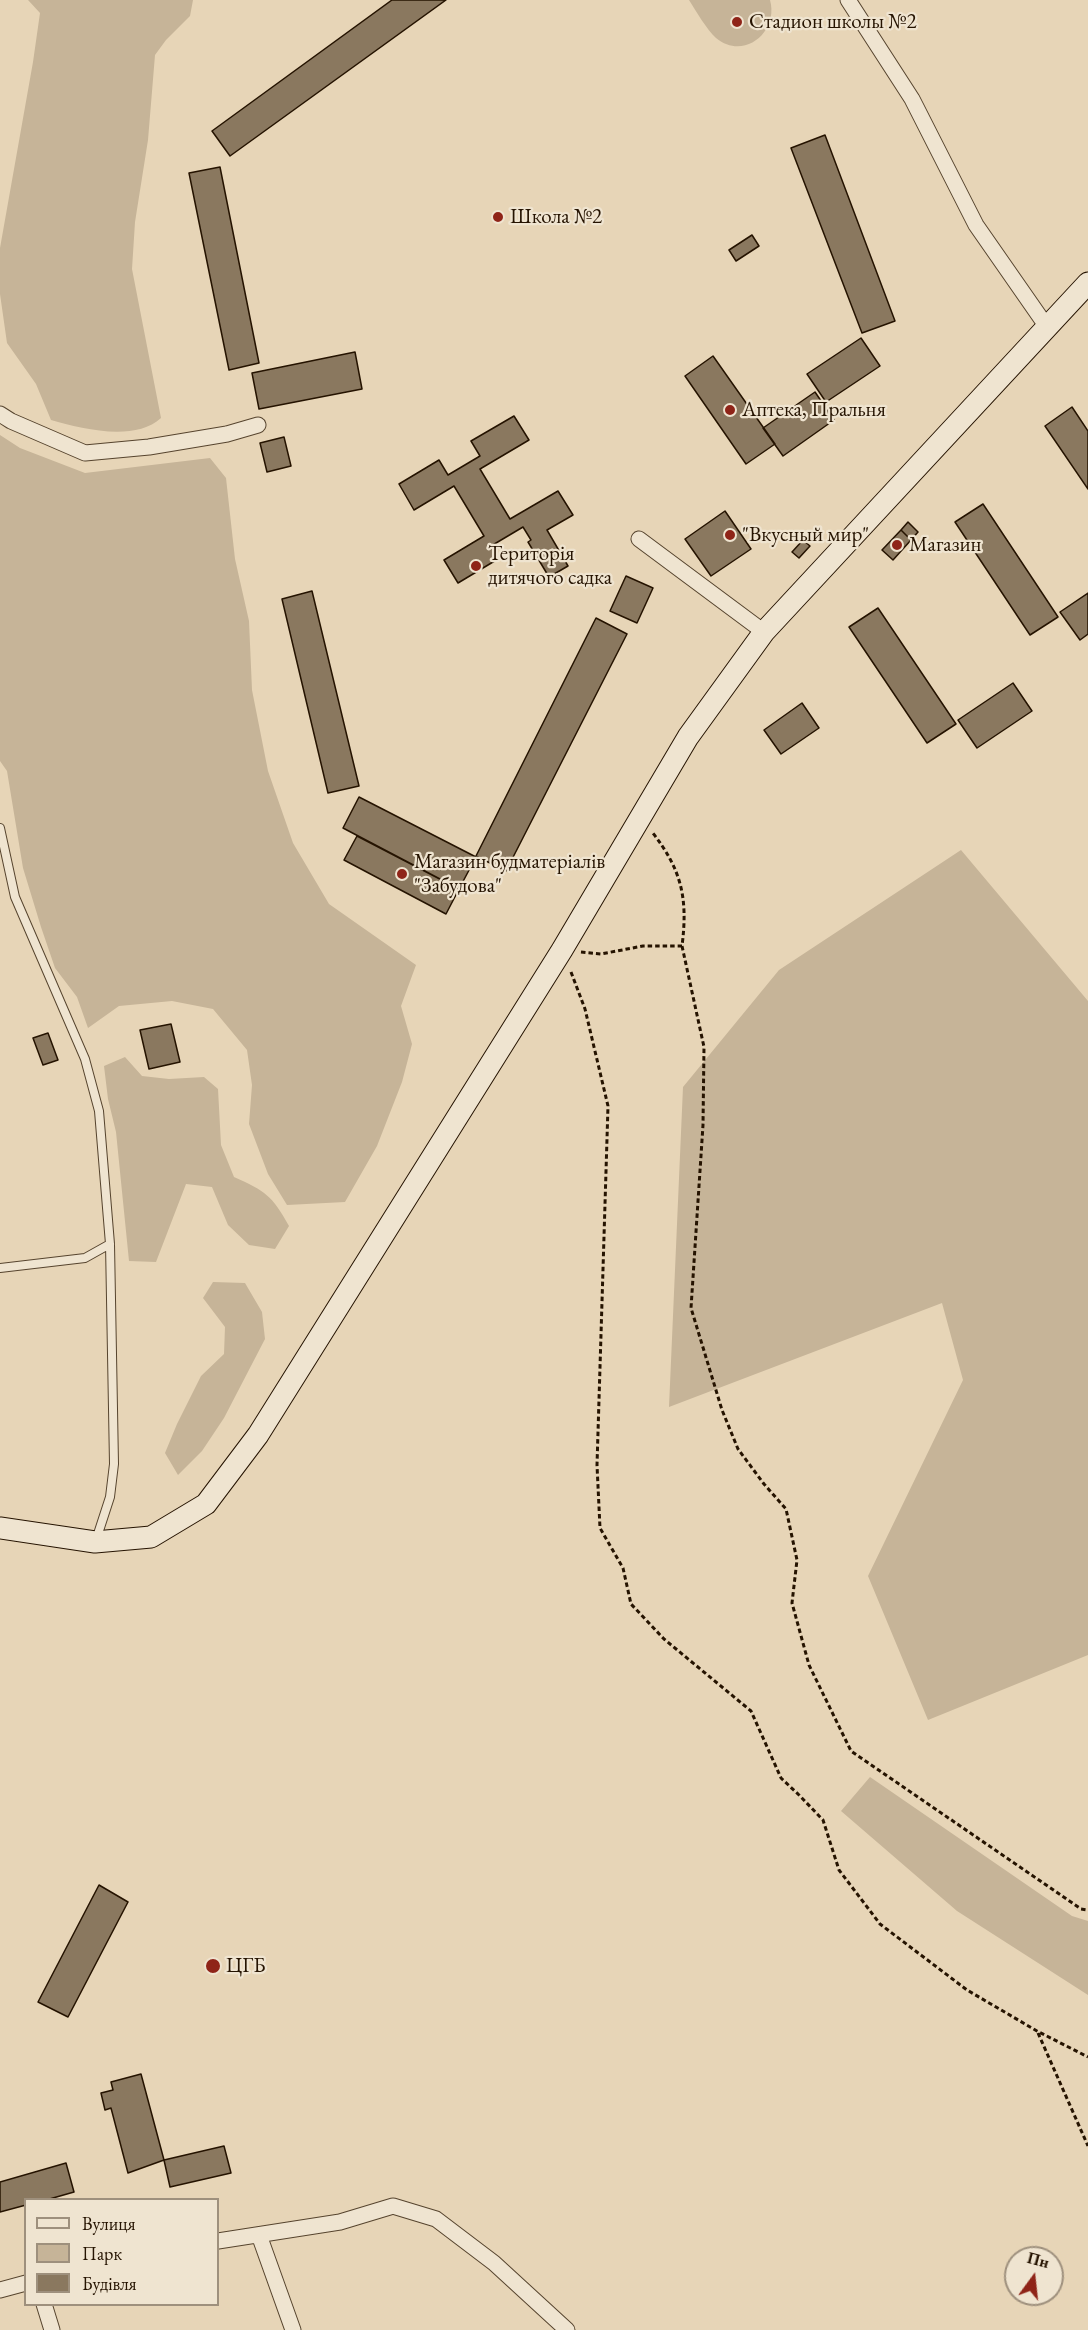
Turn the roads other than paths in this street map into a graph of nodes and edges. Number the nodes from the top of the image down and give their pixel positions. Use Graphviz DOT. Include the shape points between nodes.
graph roads {
  1 [pos="848,0"];
  2 [pos="1088,283"];
  3 [pos="1047,327"];
  4 [pos="0,414"];
  5 [pos="258,425"];
  6 [pos="639,538"];
  7 [pos="764,632"];
  8 [pos="0,828"];
  9 [pos="110,1244"];
  10 [pos="0,1268"];
  11 [pos="0,1528"];
  12 [pos="95,1542"];
  13 [pos="259,2235"];
  14 [pos="219,2241"];
  15 [pos="24,2284"];
  16 [pos="0,2290"];
  17 [pos="45,2306"];
  18 [pos="52,2330"];
  19 [pos="293,2330"];
  20 [pos="567,2330"];
  1 -- 3 [label="street" via="912,99 976,225"];
  2 -- 3 [label="street"];
  3 -- 7 [label="street"];
  4 -- 5 [label="street" via="85,453 149,447"];
  6 -- 7 [label="street"];
  7 -- 12 [label="street" via="688,737 562,950 258,1435 206,1504 151,1538"];
  8 -- 9 [label="lane" via="15,897 85,1059 99,1111"];
  9 -- 10 [label="lane" via="85,1258"];
  9 -- 12 [label="lane" via="114,1464 110,1497"];
  11 -- 12 [label="street"];
  13 -- 14 [label="street"];
  13 -- 19 [label="street"];
  13 -- 20 [label="street" via="340,2222 393,2206 436,2219 494,2263"];
  15 -- 16 [label="street"];
  17 -- 18 [label="street"];
}
